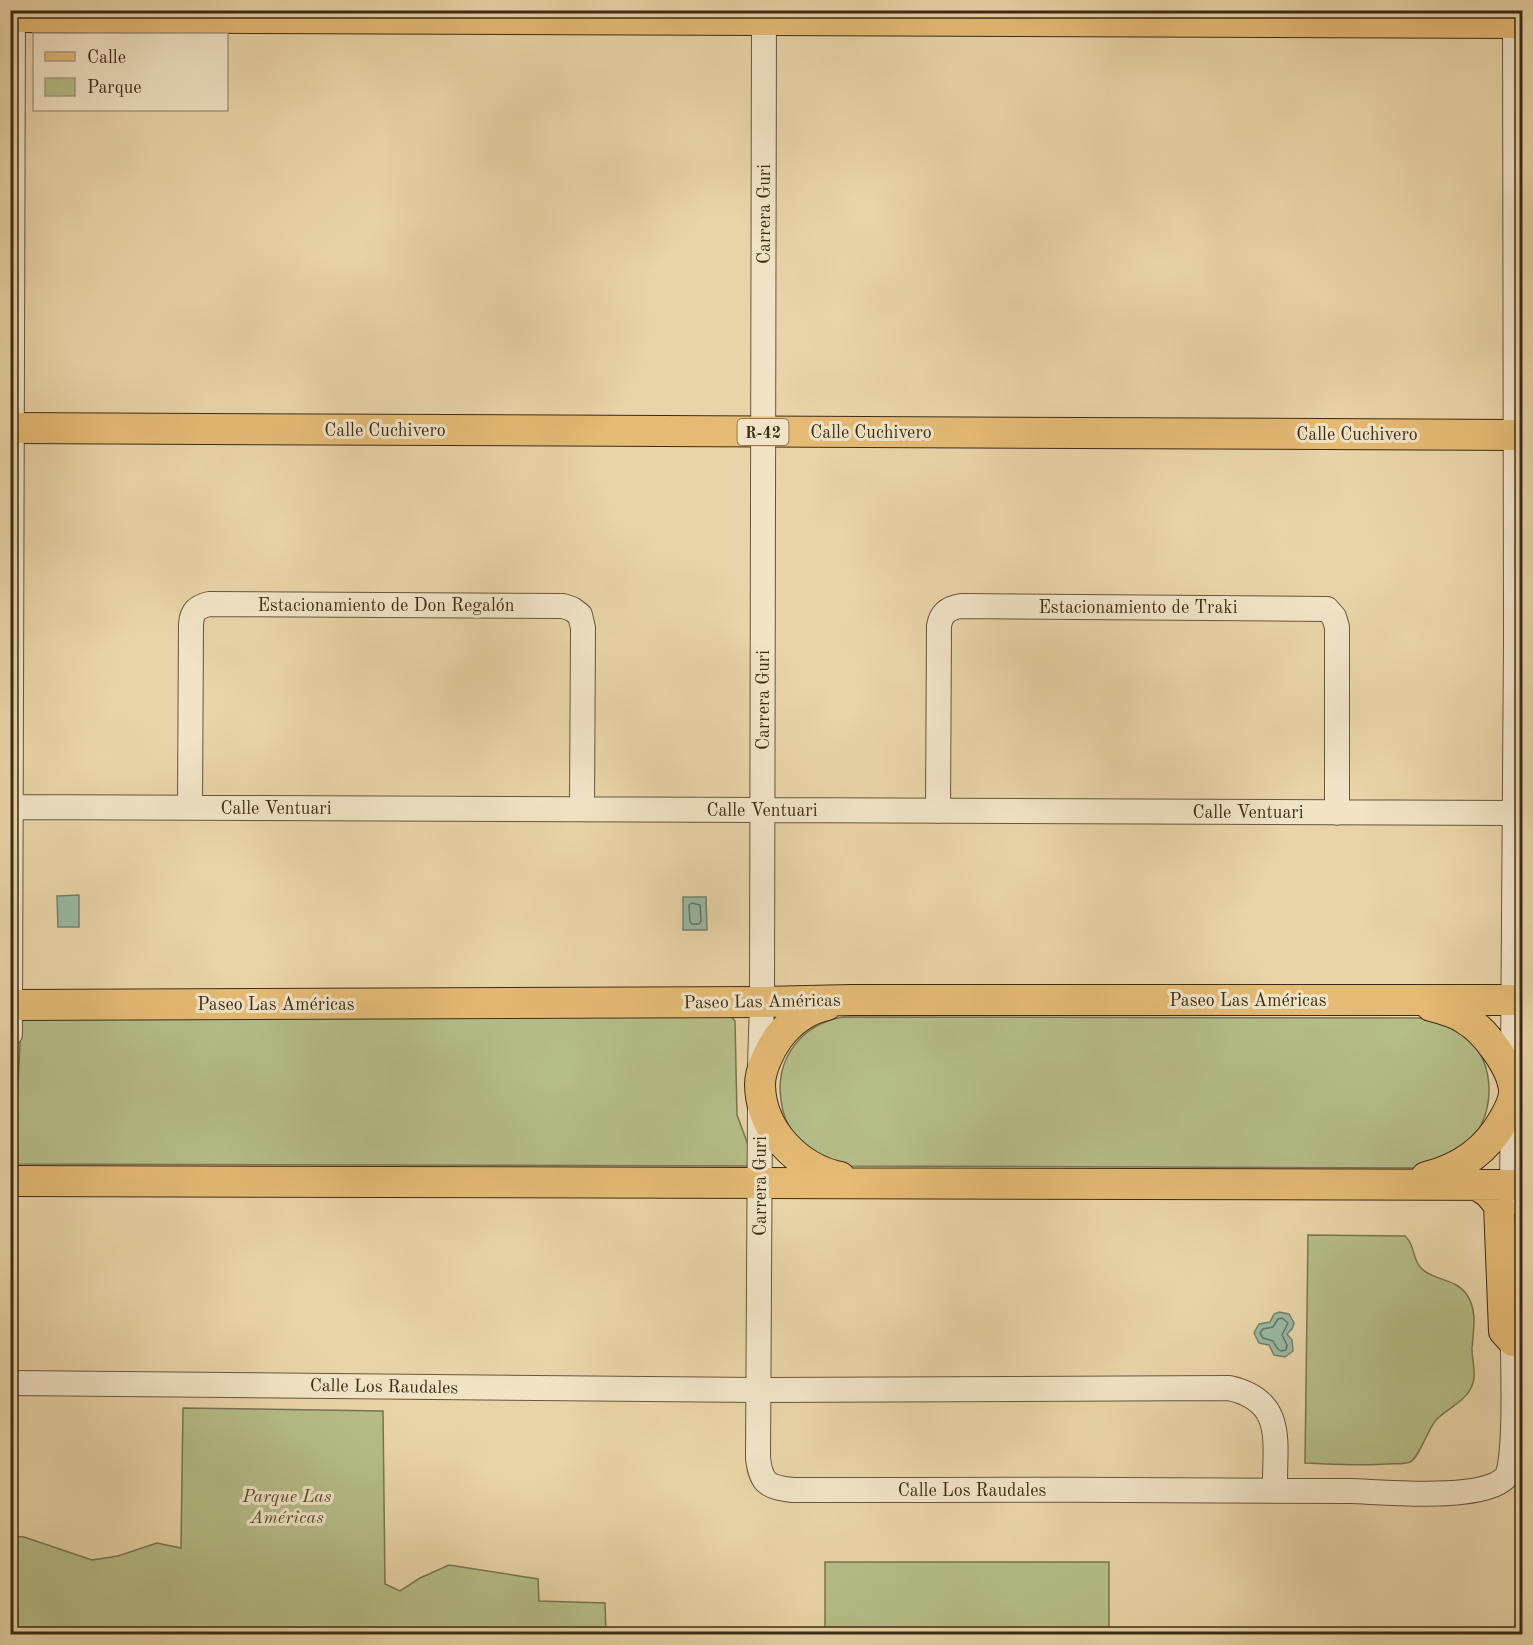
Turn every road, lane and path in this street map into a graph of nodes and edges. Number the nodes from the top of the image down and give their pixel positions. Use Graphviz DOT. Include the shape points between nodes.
graph roads {
  1 [pos="12,14"];
  2 [pos="764,15"];
  3 [pos="1143,16"];
  4 [pos="1518,19"];
  5 [pos="11,428"];
  6 [pos="763,432"];
  7 [pos="1519,435"];
  8 [pos="11,807"];
  9 [pos="190,807"];
  10 [pos="582,809"];
  11 [pos="763,810"];
  12 [pos="938,811"];
  13 [pos="1337,813"];
  14 [pos="1514,813"];
  15 [pos="1396,999"];
  16 [pos="851,1000"];
  17 [pos="1518,1000"];
  18 [pos="762,1002"];
  19 [pos="11,1005"];
  20 [pos="10,1035"];
  21 [pos="760,1084"];
  22 [pos="1514,1092"];
  23 [pos="10,1181"];
  24 [pos="759,1182"];
  25 [pos="862,1182"];
  26 [pos="1396,1184"];
  27 [pos="1476,1184"];
  28 [pos="1517,1185"];
  29 [pos="1517,1341"];
  30 [pos="10,1383"];
  31 [pos="758,1390"];
  32 [pos="1275,1490"];
  1 -- 2 [label="main road"];
  1 -- 5 [label="street"];
  2 -- 3 [label="main road"];
  2 -- 6 [label="street, Carrera Guri"];
  3 -- 4 [label="main road"];
  4 -- 7 [label="street"];
  5 -- 6 [label="main road, Calle Cuchivero / R-42"];
  5 -- 8 [label="street"];
  6 -- 7 [label="main road, Calle Cuchivero / R-42"];
  6 -- 11 [label="street, Carrera Guri"];
  7 -- 14 [label="street"];
  8 -- 9 [label="street, Calle Ventuari"];
  8 -- 19 [label="street"];
  9 -- 10 [label="street, Calle Ventuari"];
  9 -- 10 [label="street, Estacionamiento de Don Regalón" via="192,616 202,606 232,604 572,609 580,615 583,628"];
  10 -- 11 [label="street, Calle Ventuari"];
  11 -- 12 [label="street, Calle Ventuari"];
  11 -- 18 [label="street, Carrera Guri"];
  12 -- 13 [label="street, Calle Ventuari"];
  12 -- 13 [label="street, Estacionamiento de Traki" via="939,626 950,608 970,606 1327,609 1337,627"];
  13 -- 14 [label="street, Calle Ventuari"];
  14 -- 17 [label="street"];
  15 -- 16 [label="main road, Paseo Las Américas"];
  15 -- 17 [label="main road, Paseo Las Américas"];
  15 -- 22 [label="main road" via="1467,1019 1498,1052"];
  16 -- 18 [label="main road, Paseo Las Américas"];
  16 -- 21 [label="main road" via="817,1007 785,1029 772,1046"];
  17 -- 22 [label="street"];
  18 -- 19 [label="main road, Paseo Las Américas"];
  18 -- 21 [label="street, Carrera Guri"];
  19 -- 20 [label="street"];
  21 -- 24 [label="street, Carrera Guri"];
  21 -- 25 [label="main road" via="767,1115 786,1147 815,1169"];
  22 -- 26 [label="main road" via="1496,1134 1481,1151 1463,1164 1435,1175"];
  22 -- 28 [label="street"];
  23 -- 24 [label="main road"];
  24 -- 25 [label="main road"];
  24 -- 31 [label="street, Carrera Guri"];
  25 -- 26 [label="main road"];
  26 -- 27 [label="main road"];
  27 -- 28 [label="main road"];
  27 -- 29 [label="main road" via="1499,1205 1504,1332"];
  28 -- 29 [label="street"];
  29 -- 32 [label="street, Calle Los Raudales" via="1511,1462 1506,1477 1466,1493"];
  30 -- 31 [label="street, Calle Los Raudales"];
  31 -- 32 [label="street, Calle Los Raudales" via="1229,1388 1258,1398 1271,1416"];
  31 -- 32 [label="street, Calle Los Raudales" via="759,1467 768,1484 778,1488"];
}
